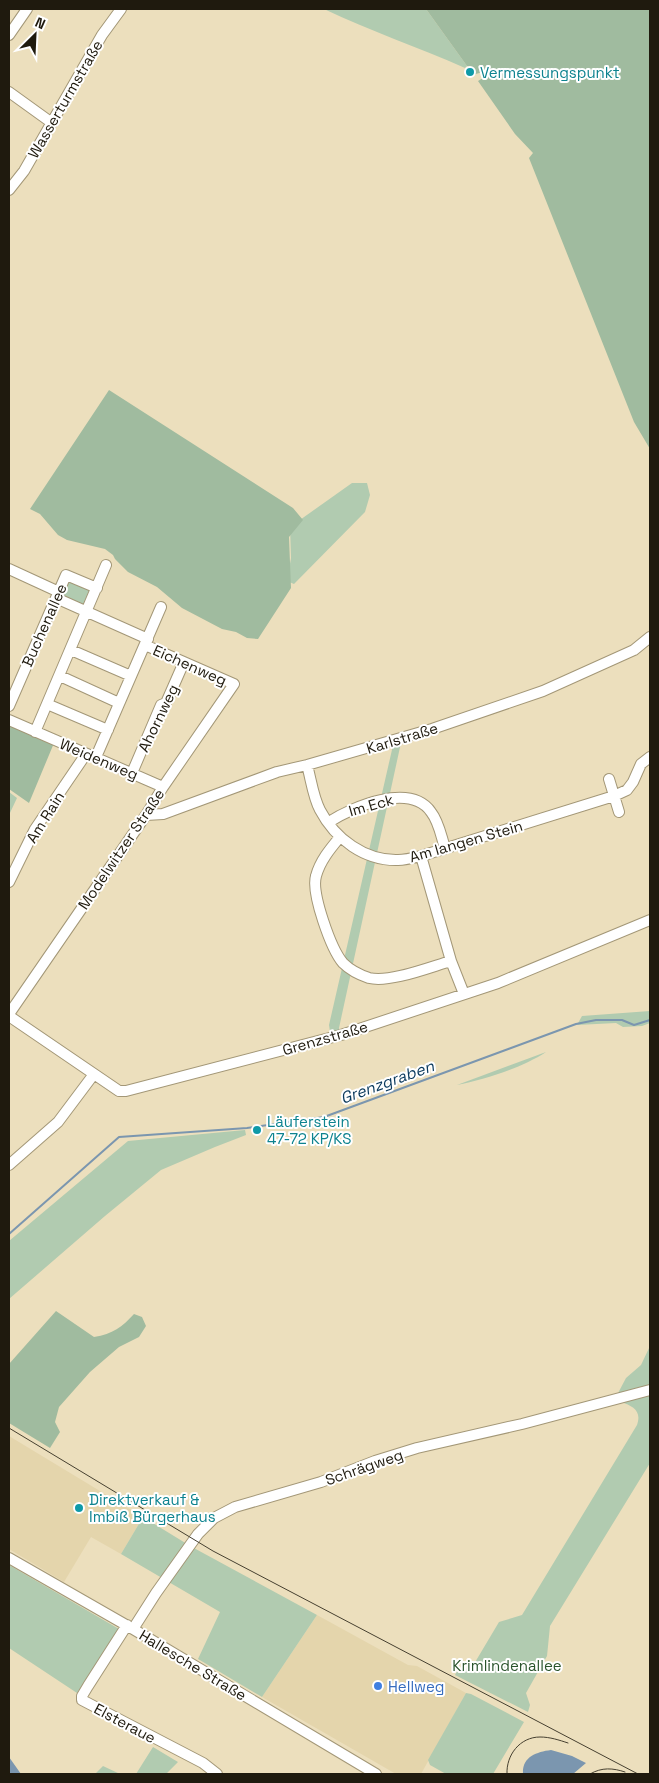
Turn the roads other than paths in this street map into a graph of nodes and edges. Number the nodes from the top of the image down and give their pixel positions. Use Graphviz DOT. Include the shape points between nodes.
graph roads {
  1 [pos="27,9"];
  2 [pos="121,9"];
  3 [pos="9,35"];
  4 [pos="9,92"];
  5 [pos="52,123"];
  6 [pos="9,190"];
  7 [pos="106,565"];
  8 [pos="9,569"];
  9 [pos="97,588"];
  10 [pos="58,595"];
  11 [pos="161,606"];
  12 [pos="87,612"];
  13 [pos="650,637"];
  14 [pos="146,642"];
  15 [pos="71,650"];
  16 [pos="184,662"];
  17 [pos="60,676"];
  18 [pos="131,676"];
  19 [pos="234,684"];
  20 [pos="119,703"];
  21 [pos="47,704"];
  22 [pos="9,706"];
  23 [pos="9,720"];
  24 [pos="108,730"];
  25 [pos="35,732"];
  26 [pos="91,756"];
  27 [pos="650,756"];
  28 [pos="307,766"];
  29 [pos="132,773"];
  30 [pos="609,780"];
  31 [pos="163,787"];
  32 [pos="614,796"];
  33 [pos="619,812"];
  34 [pos="146,815"];
  35 [pos="329,822"];
  36 [pos="340,837"];
  37 [pos="445,848"];
  38 [pos="421,856"];
  39 [pos="9,882"];
  40 [pos="650,920"];
  41 [pos="451,961"];
  42 [pos="464,994"];
  43 [pos="9,1015"];
  44 [pos="94,1074"];
  45 [pos="9,1165"];
  46 [pos="650,1390"];
  47 [pos="9,1558"];
  48 [pos="130,1627"];
  49 [pos="217,1774"];
  50 [pos="376,1774"];
  1 -- 3 [label="street"];
  2 -- 5 [label="street, Wasserturmstraße" via="102,35"];
  4 -- 5 [label="street"];
  5 -- 6 [label="street, Wasserturmstraße" via="24,172"];
  7 -- 9 [label="street"];
  8 -- 10 [label="street, Eichenweg"];
  9 -- 10 [label="street, Buchenallee" via="66,575"];
  9 -- 12 [label="street"];
  10 -- 12 [label="street, Eichenweg"];
  10 -- 22 [label="street, Buchenallee"];
  11 -- 14 [label="street, Am Rain"];
  12 -- 14 [label="street, Eichenweg"];
  12 -- 15 [label="street"];
  13 -- 28 [label="street, Karlstraße" via="634,650 543,691 432,729"];
  14 -- 16 [label="street, Eichenweg"];
  14 -- 18 [label="street, Am Rain"];
  15 -- 17 [label="street"];
  15 -- 18 [label="street"];
  16 -- 19 [label="street, Eichenweg"];
  16 -- 29 [label="street, Ahornweg"];
  17 -- 20 [label="street"];
  17 -- 21 [label="street"];
  18 -- 20 [label="street, Am Rain"];
  19 -- 31 [label="street, Modelwitzer Straße"];
  20 -- 24 [label="street, Am Rain"];
  21 -- 24 [label="street"];
  21 -- 25 [label="street"];
  23 -- 25 [label="street, Weidenweg"];
  24 -- 26 [label="street, Am Rain"];
  25 -- 26 [label="street, Weidenweg"];
  26 -- 29 [label="street, Weidenweg"];
  26 -- 39 [label="street, Am Rain" via="35,830"];
  27 -- 32 [label="street, Am langen Stein" via="641,764 627,790"];
  28 -- 34 [label="street, Karlstraße" via="277,772 163,814"];
  28 -- 35 [label="street, Am langen Stein" via="320,809"];
  29 -- 31 [label="street, Weidenweg"];
  30 -- 32 [label="street"];
  31 -- 34 [label="street, Modelwitzer Straße"];
  32 -- 33 [label="street"];
  32 -- 37 [label="street, Am langen Stein"];
  34 -- 43 [label="street, Modelwitzer Straße"];
  35 -- 36 [label="street, Am langen Stein"];
  35 -- 37 [label="street, Im Eck" via="344,812 364,806 400,797 416,800 431,811"];
  36 -- 38 [label="street, Am langen Stein" via="358,850 378,858 399,860"];
  36 -- 41 [label="street" via="323,858 315,877 315,895 334,951 343,963 354,972 384,980"];
  37 -- 38 [label="street, Am langen Stein"];
  38 -- 41 [label="street"];
  40 -- 42 [label="street, Grenzstraße"];
  41 -- 42 [label="street"];
  42 -- 44 [label="street, Grenzstraße" via="341,1035 126,1091 119,1091"];
  43 -- 44 [label="street, Grenzstraße"];
  44 -- 45 [label="street" via="58,1122"];
  46 -- 48 [label="street, Schrägweg" via="417,1448 321,1482 235,1506 214,1518 198,1534"];
  47 -- 48 [label="street, Hallesche Straße"];
  48 -- 49 [label="street, Elsteraue" via="88,1686 82,1700 201,1762"];
  48 -- 50 [label="street, Hallesche Straße"];
}
